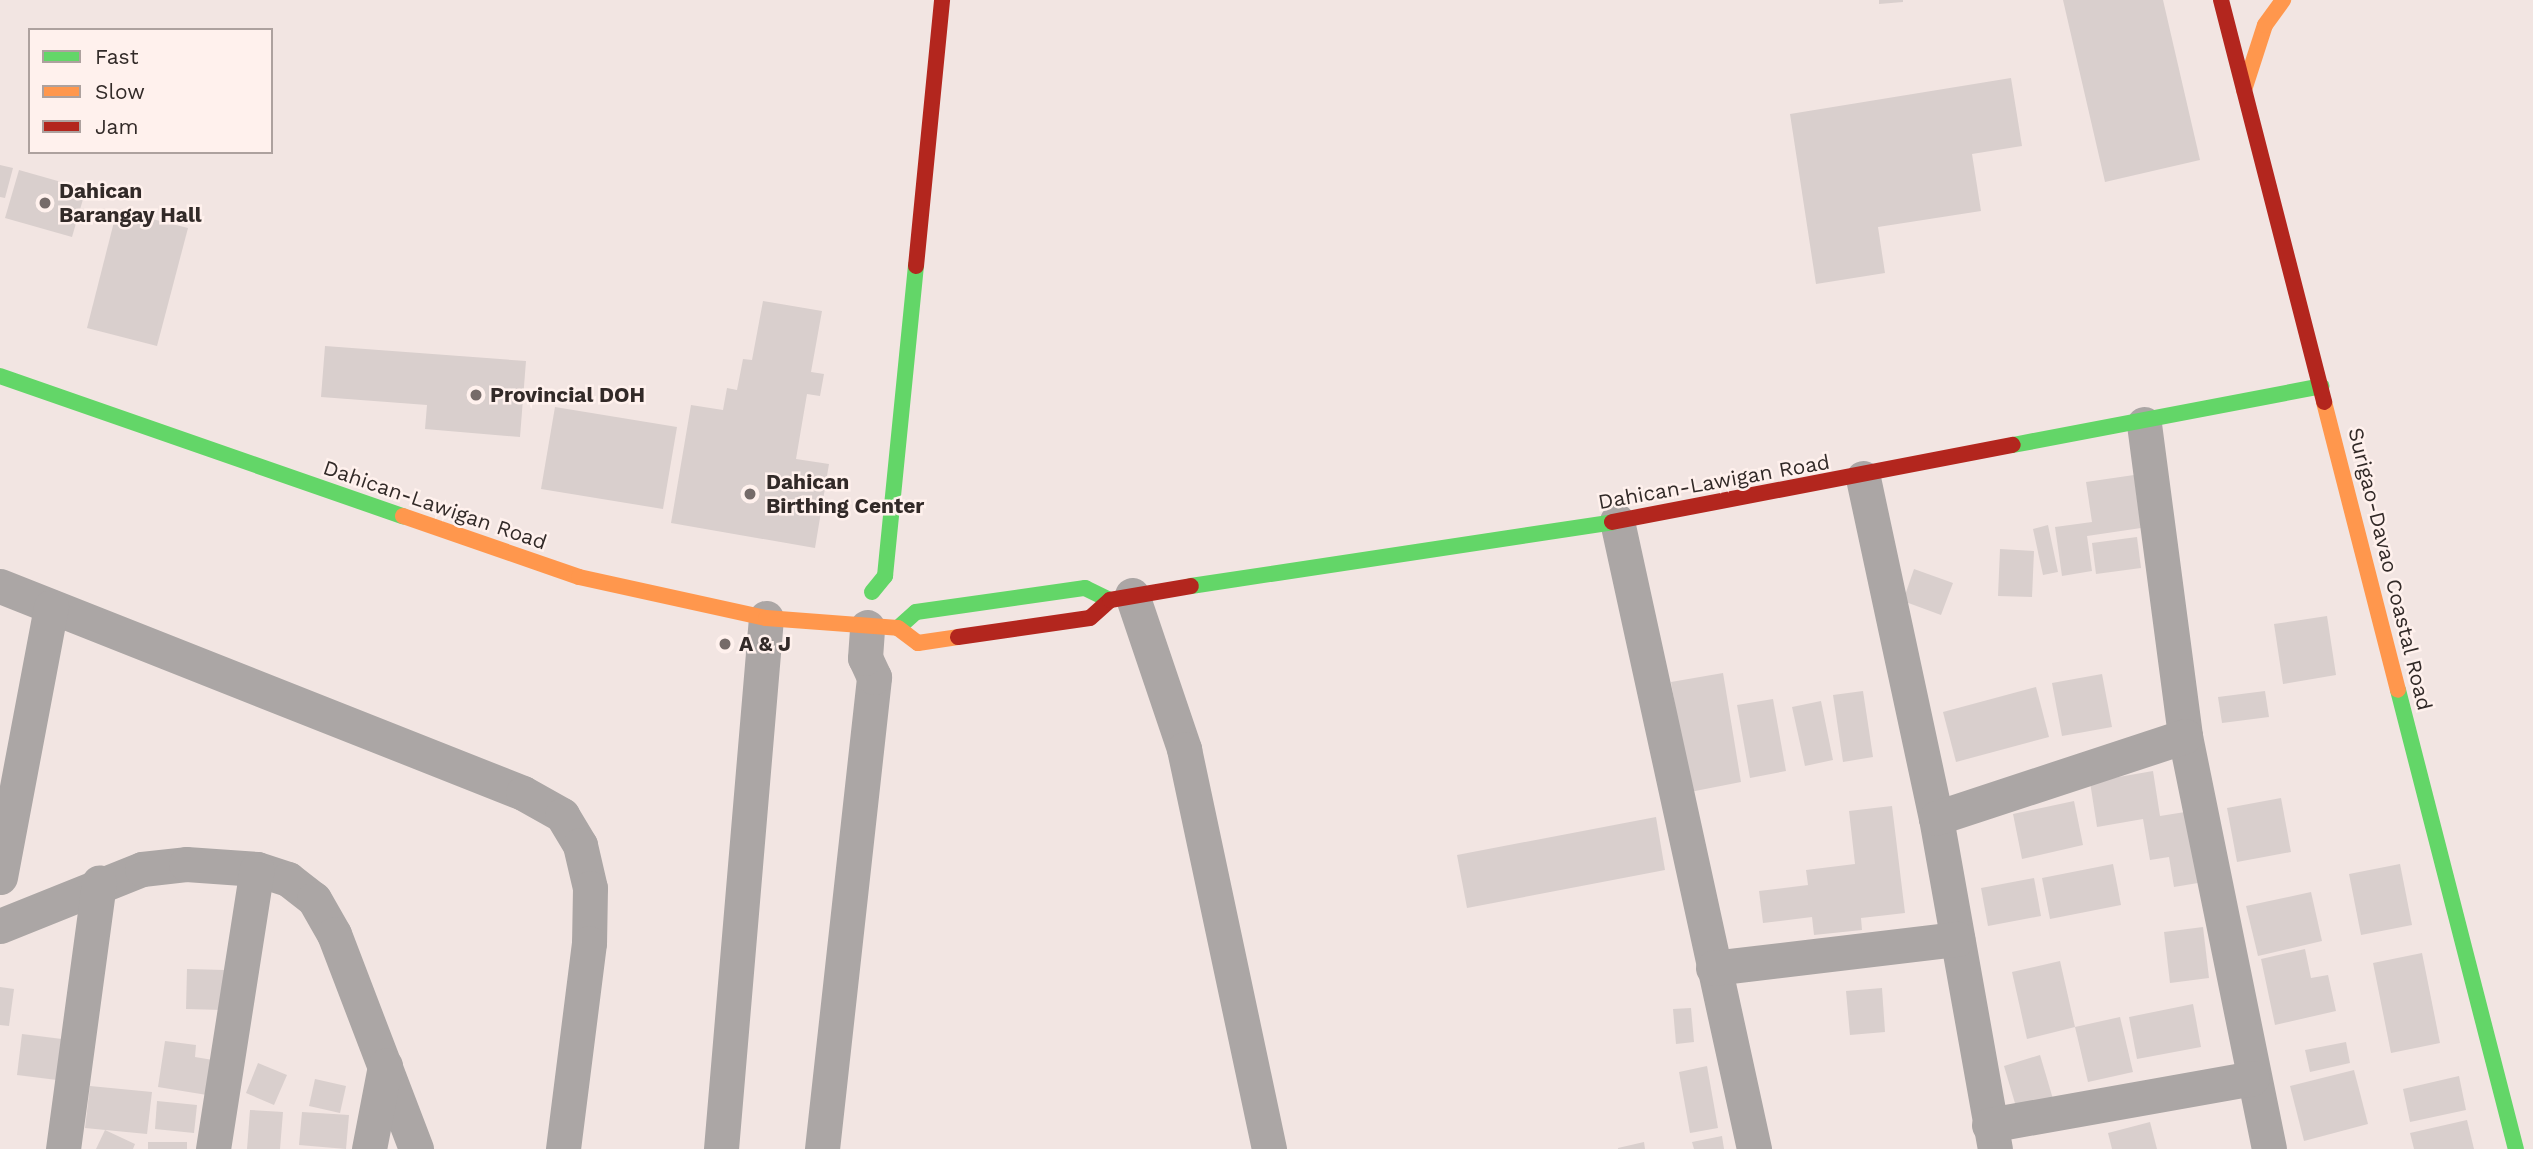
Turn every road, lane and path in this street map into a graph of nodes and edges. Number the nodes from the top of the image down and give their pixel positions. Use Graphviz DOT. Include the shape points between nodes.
graph roads {
  1 [pos="942,0"];
  2 [pos="2221,0"];
  3 [pos="2283,0"];
  4 [pos="2244,90"];
  5 [pos="0,376"];
  6 [pos="2321,386"];
  7 [pos="2144,424"];
  8 [pos="1863,478"];
  9 [pos="1617,521"];
  10 [pos="858,572"];
  11 [pos="0,586"];
  12 [pos="872,592"];
  13 [pos="1121,598"];
  14 [pos="51,607"];
  15 [pos="766,618"];
  16 [pos="877,638"];
  17 [pos="2185,736"];
  18 [pos="1936,818"];
  19 [pos="257,869"];
  20 [pos="0,877"];
  21 [pos="99,882"];
  22 [pos="0,926"];
  23 [pos="1957,939"];
  24 [pos="1713,968"];
  25 [pos="385,1066"];
  26 [pos="2252,1077"];
  27 [pos="1992,1137"];
  28 [pos="63,1149"];
  29 [pos="213,1149"];
  30 [pos="369,1149"];
  31 [pos="416,1149"];
  32 [pos="563,1149"];
  33 [pos="721,1149"];
  34 [pos="802,1149"];
  35 [pos="822,1149"];
  36 [pos="1269,1149"];
  37 [pos="1754,1149"];
  38 [pos="2270,1149"];
  39 [pos="2516,1149"];
  1 -- 12 [label="main road" via="885,576"];
  2 -- 4 [label="main road, Surigao-Davao Coastal Road"];
  3 -- 4 [label="main road" via="2265,25"];
  4 -- 6 [label="main road, Surigao-Davao Coastal Road"];
  5 -- 15 [label="main road, Dahican-Lawigan Road" via="579,577"];
  6 -- 7 [label="main road, Dahican-Lawigan Road"];
  6 -- 39 [label="main road, Surigao-Davao Coastal Road"];
  7 -- 8 [label="main road, Dahican-Lawigan Road"];
  7 -- 17 [label="street"];
  8 -- 9 [label="main road, Dahican-Lawigan Road"];
  8 -- 18 [label="street"];
  9 -- 13 [label="main road, Dahican-Lawigan Road"];
  9 -- 24 [label="street"];
  10 -- 12 [label="main road"];
  11 -- 14 [label="street"];
  12 -- 16 [label="main road"];
  13 -- 16 [label="main road, Dahican-Lawigan Road" via="1090,618 918,643"];
  13 -- 16 [label="main road, Dahican-Lawigan Road" via="1085,589 916,612"];
  13 -- 36 [label="street" via="1184,749"];
  14 -- 20 [label="street"];
  14 -- 32 [label="street" via="523,793 562,815 580,845 590,888 589,943"];
  15 -- 16 [label="main road, Dahican-Lawigan Road"];
  15 -- 33 [label="street"];
  16 -- 34 [label="street" via="852,675"];
  16 -- 35 [label="street"];
  17 -- 18 [label="street"];
  17 -- 26 [label="street"];
  18 -- 23 [label="street"];
  19 -- 21 [label="street" via="186,864"];
  19 -- 25 [label="street" via="314,898"];
  19 -- 29 [label="street"];
  21 -- 22 [label="street"];
  21 -- 28 [label="street"];
  23 -- 24 [label="street"];
  23 -- 27 [label="street"];
  24 -- 37 [label="street"];
  25 -- 30 [label="street"];
  25 -- 31 [label="street"];
  26 -- 27 [label="street"];
  26 -- 38 [label="street"];
}
